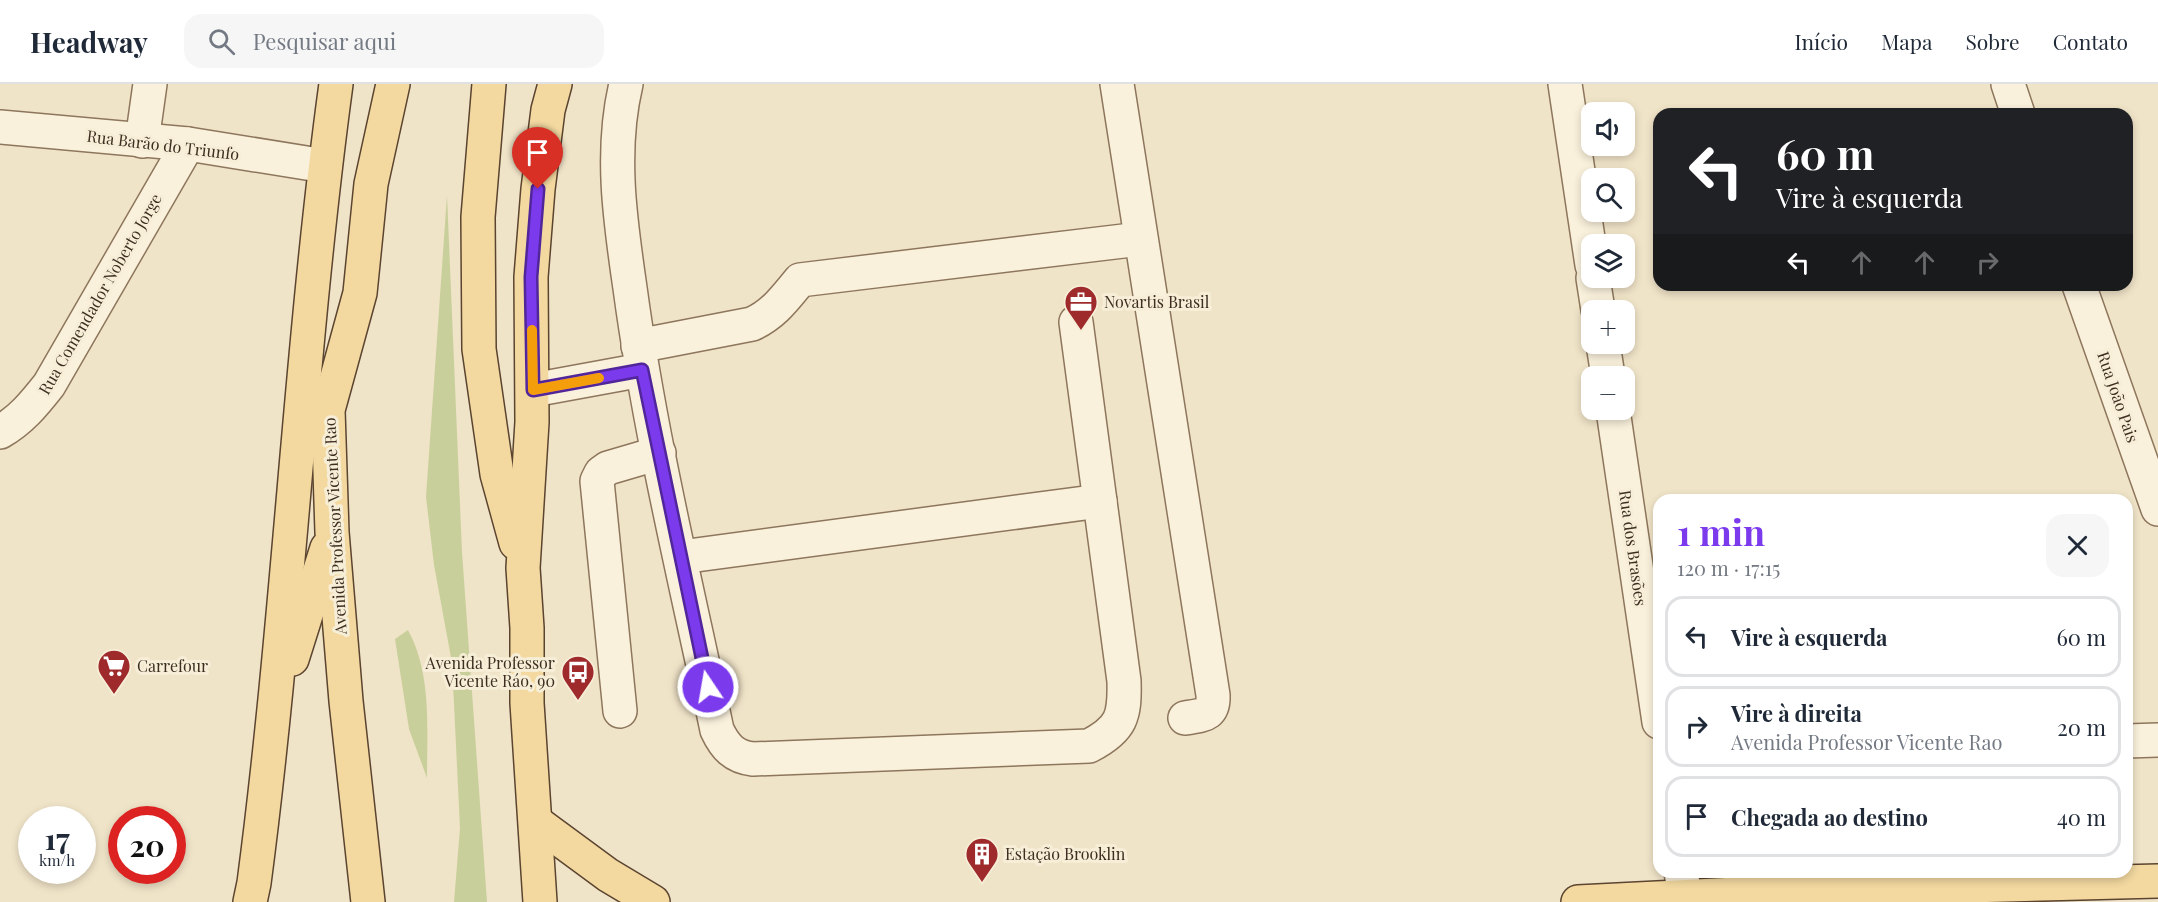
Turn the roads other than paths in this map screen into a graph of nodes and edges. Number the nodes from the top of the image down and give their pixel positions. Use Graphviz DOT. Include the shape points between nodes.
graph roads {
  1 [pos="150,84"];
  2 [pos="336,84"];
  3 [pos="393,84"];
  4 [pos="489,84"];
  5 [pos="555,84"];
  6 [pos="626,84"];
  7 [pos="1117,84"];
  8 [pos="1565,84"];
  9 [pos="2008,84"];
  10 [pos="2016,108"];
  11 [pos="0,128"];
  12 [pos="142,141"];
  13 [pos="188,144"];
  14 [pos="325,166"];
  15 [pos="322,198"];
  16 [pos="1587,234"];
  17 [pos="1140,239"];
  18 [pos="2081,291"];
  19 [pos="1076,322"];
  20 [pos="640,358"];
  21 [pos="533,390"];
  22 [pos="328,410"];
  23 [pos="1614,420"];
  24 [pos="0,432"];
  25 [pos="659,453"];
  26 [pos="1100,501"];
  27 [pos="2158,509"];
  28 [pos="332,532"];
  29 [pos="681,557"];
  30 [pos="523,568"];
  31 [pos="1653,681"];
  32 [pos="620,711"];
  33 [pos="275,715"];
  34 [pos="1185,718"];
  35 [pos="2158,740"];
  36 [pos="2133,741"];
  37 [pos="536,822"];
  38 [pos="2158,881"];
  39 [pos="1683,884"];
  40 [pos="250,902"];
  41 [pos="368,902"];
  42 [pos="540,902"];
  43 [pos="653,902"];
  44 [pos="1578,902"];
  1 -- 12 [label="street"];
  2 -- 14 [label="main road"];
  3 -- 22 [label="main road, Avenida Professor Vicente Rao" via="371,184 360,293"];
  4 -- 30 [label="main road" via="478,217 479,349 497,474"];
  5 -- 21 [label="main road" via="538,189 532,266"];
  6 -- 20 [label="street" via="618,172 621,223"];
  7 -- 17 [label="street"];
  8 -- 16 [label="street"];
  9 -- 10 [label="street"];
  11 -- 12 [label="street, Rua Barão do Triunfo"];
  12 -- 13 [label="street, Rua Barão do Triunfo"];
  13 -- 14 [label="street, Rua Barão do Triunfo"];
  13 -- 24 [label="street, Rua Comendador Noberto Jorge" via="49,385 31,408"];
  14 -- 15 [label="main road"];
  15 -- 22 [label="main road"];
  15 -- 33 [label="main road"];
  17 -- 20 [label="street" via="800,280 765,318"];
  17 -- 34 [label="street" via="1213,695 1210,711"];
  18 -- 27 [label="street, Rua João Pais"];
  19 -- 26 [label="street"];
  20 -- 21 [label="street"];
  20 -- 25 [label="street"];
  21 -- 30 [label="main road"];
  22 -- 28 [label="main road, Avenida Professor Vicente Rao"];
  23 -- 31 [label="street, Rua dos Brasões"];
  25 -- 29 [label="street"];
  25 -- 32 [label="street" via="608,468 597,481"];
  26 -- 29 [label="street"];
  26 -- 29 [label="street" via="1125,706 1107,737 1089,746 743,758 724,743 717,730"];
  28 -- 33 [label="main road"];
  28 -- 41 [label="main road, Avenida Professor Vicente Rao"];
  30 -- 37 [label="main road"];
  33 -- 40 [label="main road"];
  35 -- 36 [label="street"];
  37 -- 42 [label="main road"];
  37 -- 43 [label="main road" via="608,875"];
  38 -- 39 [label="main road" via="1815,890"];
  39 -- 44 [label="main road"];
}
